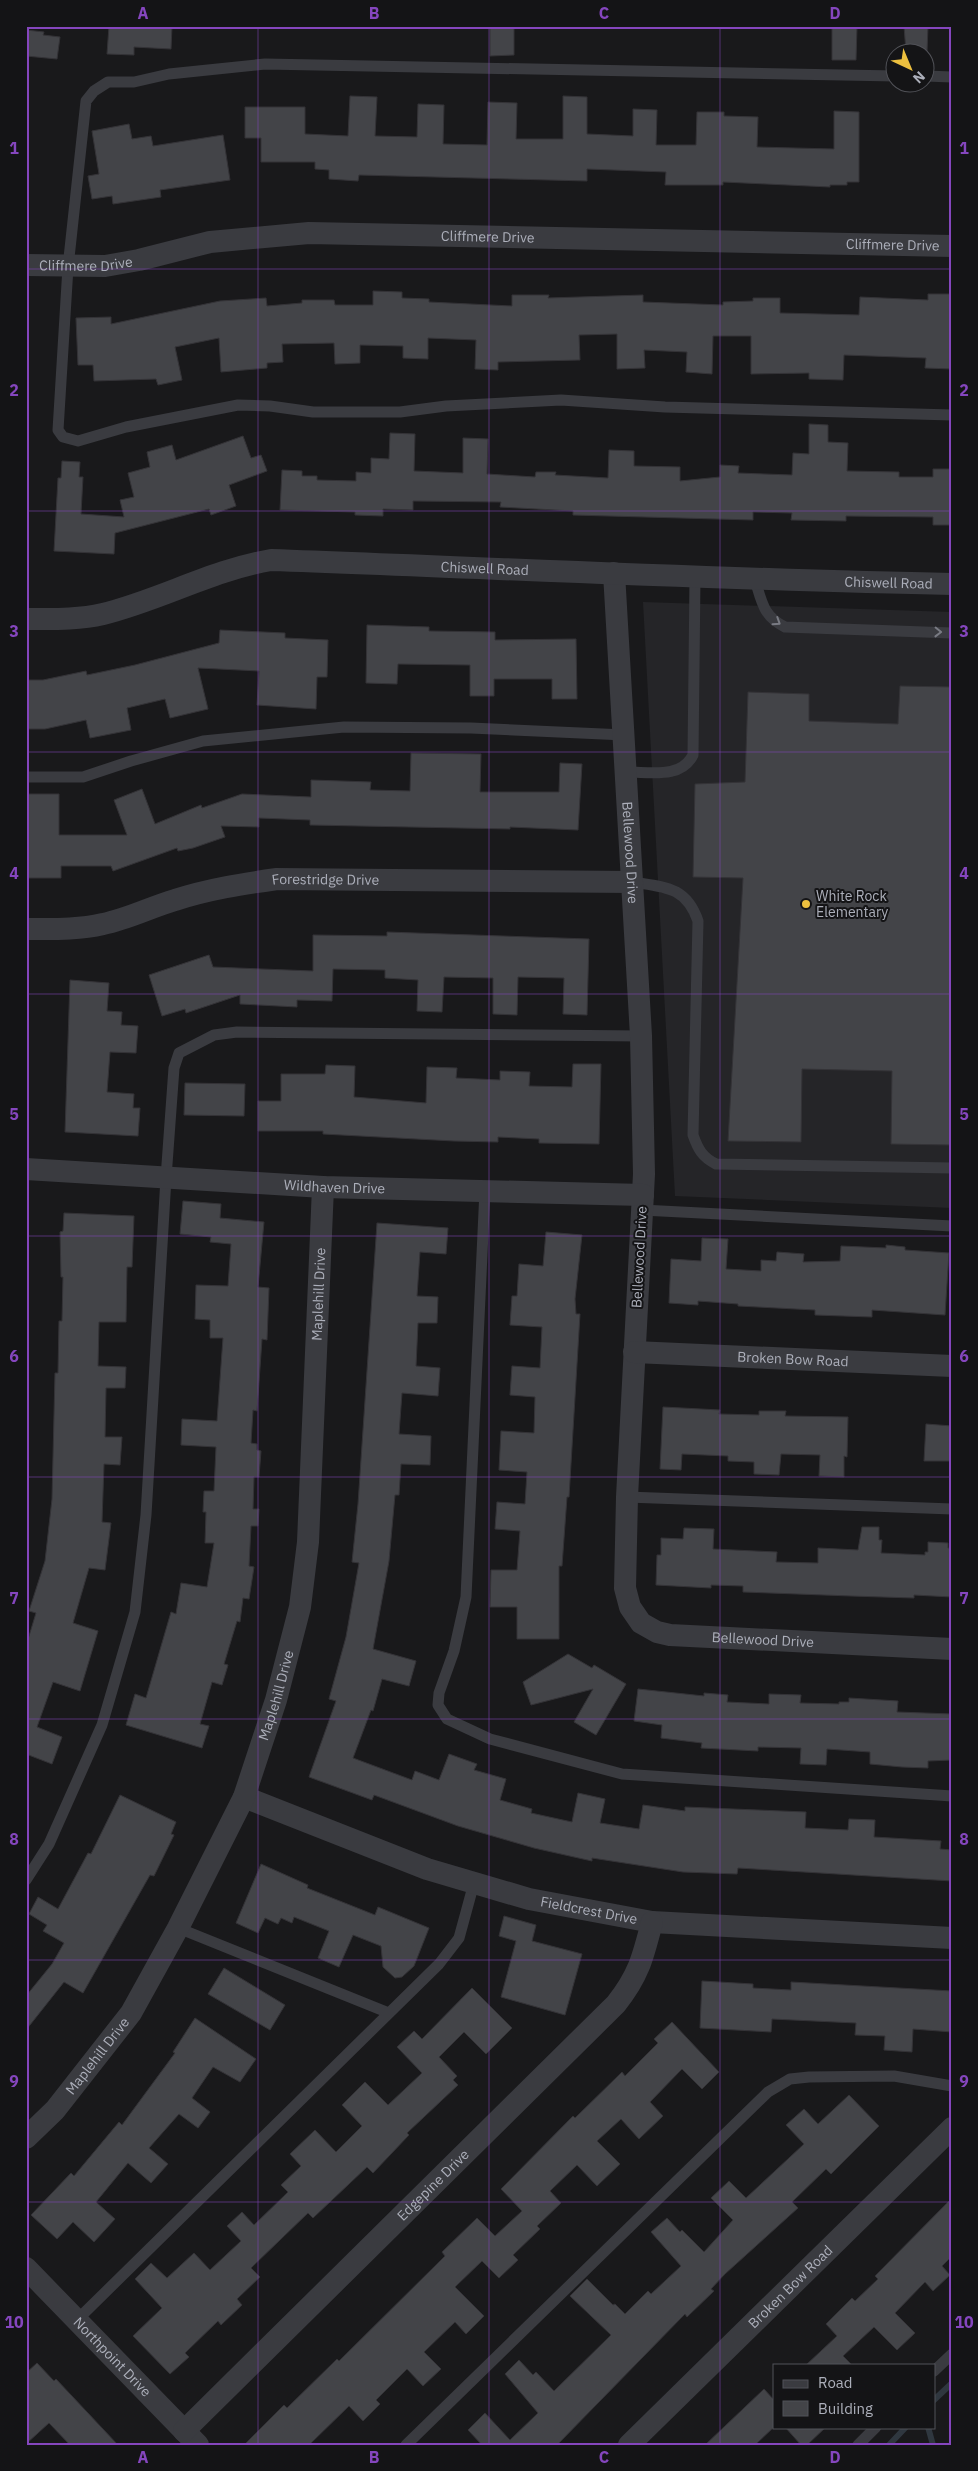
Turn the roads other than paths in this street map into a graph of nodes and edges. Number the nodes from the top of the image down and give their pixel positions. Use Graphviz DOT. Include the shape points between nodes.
graph roads {
  1 [pos="886,76"];
  2 [pos="936,76"];
  3 [pos="952,77"];
  4 [pos="952,246"];
  5 [pos="26,265"];
  6 [pos="68,267"];
  7 [pos="952,415"];
  8 [pos="614,573"];
  9 [pos="695,578"];
  10 [pos="755,580"];
  11 [pos="952,584"];
  12 [pos="26,618"];
  13 [pos="952,633"];
  14 [pos="625,735"];
  15 [pos="627,772"];
  16 [pos="26,777"];
  17 [pos="632,882"];
  18 [pos="26,929"];
  19 [pos="641,1036"];
  20 [pos="26,1168"];
  21 [pos="952,1168"];
  22 [pos="166,1178"];
  23 [pos="323,1187"];
  24 [pos="485,1190"];
  25 [pos="642,1202"];
  26 [pos="952,1226"];
  27 [pos="634,1352"];
  28 [pos="952,1366"];
  29 [pos="627,1497"];
  30 [pos="952,1509"];
  31 [pos="952,1649"];
  32 [pos="952,1796"];
  33 [pos="244,1797"];
  34 [pos="26,1880"];
  35 [pos="474,1883"];
  36 [pos="652,1922"];
  37 [pos="178,1928"];
  38 [pos="952,1938"];
  39 [pos="389,2013"];
  40 [pos="952,2086"];
  41 [pos="952,2128"];
  42 [pos="26,2138"];
  43 [pos="26,2268"];
  44 [pos="77,2320"];
  45 [pos="952,2354"];
  46 [pos="936,2369"];
  47 [pos="875,2428"];
  48 [pos="191,2438"];
  49 [pos="406,2445"];
  50 [pos="629,2445"];
  51 [pos="858,2445"];
  1 -- 6 [label="lane" via="265,64 169,74 134,82 108,82 86,101"];
  2 -- 3 [label="lane"];
  4 -- 6 [label="street, Cliffmere Drive" via="309,233 210,242 105,266"];
  5 -- 6 [label="street, Cliffmere Drive"];
  6 -- 7 [label="lane" via="58,430 71,440 238,406 285,407 313,412 400,412 446,406 561,400 684,408"];
  8 -- 9 [label="street, Chiswell Road"];
  8 -- 12 [label="street, Chiswell Road" via="270,560 232,568 138,605 100,615"];
  8 -- 14 [label="street, Bellewood Drive"];
  9 -- 10 [label="street, Chiswell Road"];
  9 -- 15 [label="lane" via="693,754 688,764 679,770"];
  10 -- 11 [label="street, Chiswell Road"];
  10 -- 13 [label="lane, one-way" via="765,611 772,621 785,627"];
  14 -- 15 [label="street, Bellewood Drive"];
  14 -- 16 [label="lane" via="471,728 344,727 203,741 82,777"];
  15 -- 17 [label="street, Bellewood Drive"];
  17 -- 18 [label="street, Forestridge Drive" via="277,878 224,886 101,925"];
  17 -- 19 [label="street, Bellewood Drive"];
  17 -- 21 [label="lane" via="671,888 694,908 698,921 694,1135 698,1150 707,1159 716,1164"];
  19 -- 22 [label="lane" via="237,1032 214,1035 179,1053 174,1068"];
  19 -- 25 [label="street, Bellewood Drive"];
  20 -- 22 [label="street, Wildhaven Drive"];
  22 -- 23 [label="street, Wildhaven Drive"];
  22 -- 34 [label="lane" via="146,1515 135,1612 102,1725 48,1844"];
  23 -- 24 [label="street, Wildhaven Drive"];
  23 -- 33 [label="street, Maplehill Drive" via="308,1542 300,1607 276,1700"];
  24 -- 25 [label="street, Wildhaven Drive"];
  24 -- 32 [label="lane" via="466,1597 454,1651 439,1693 438,1705 447,1719 490,1739 622,1774"];
  25 -- 26 [label="lane"];
  25 -- 27 [label="street, Bellewood Drive"];
  27 -- 28 [label="street, Broken Bow Road"];
  27 -- 29 [label="street, Bellewood Drive"];
  29 -- 30 [label="lane"];
  29 -- 31 [label="street, Bellewood Drive" via="625,1588 630,1607 641,1623 657,1632"];
  33 -- 35 [label="street, Fieldcrest Drive" via="426,1869"];
  33 -- 37 [label="street, Maplehill Drive"];
  35 -- 36 [label="street, Fieldcrest Drive" via="529,1899"];
  35 -- 39 [label="lane" via="459,1938 439,1964"];
  36 -- 38 [label="street, Fieldcrest Drive"];
  36 -- 48 [label="street, Edgepine Drive" via="633,1983 616,2004"];
  37 -- 39 [label="lane"];
  37 -- 42 [label="street, Maplehill Drive" via="131,2013 54,2110"];
  39 -- 44 [label="lane"];
  40 -- 49 [label="lane" via="894,2076 809,2077 790,2078 768,2092"];
  41 -- 50 [label="street, Broken Bow Road"];
  43 -- 44 [label="street, Northpoint Drive"];
  44 -- 48 [label="street, Northpoint Drive"];
  45 -- 46 [label="lane"];
  47 -- 51 [label="lane"];
}
